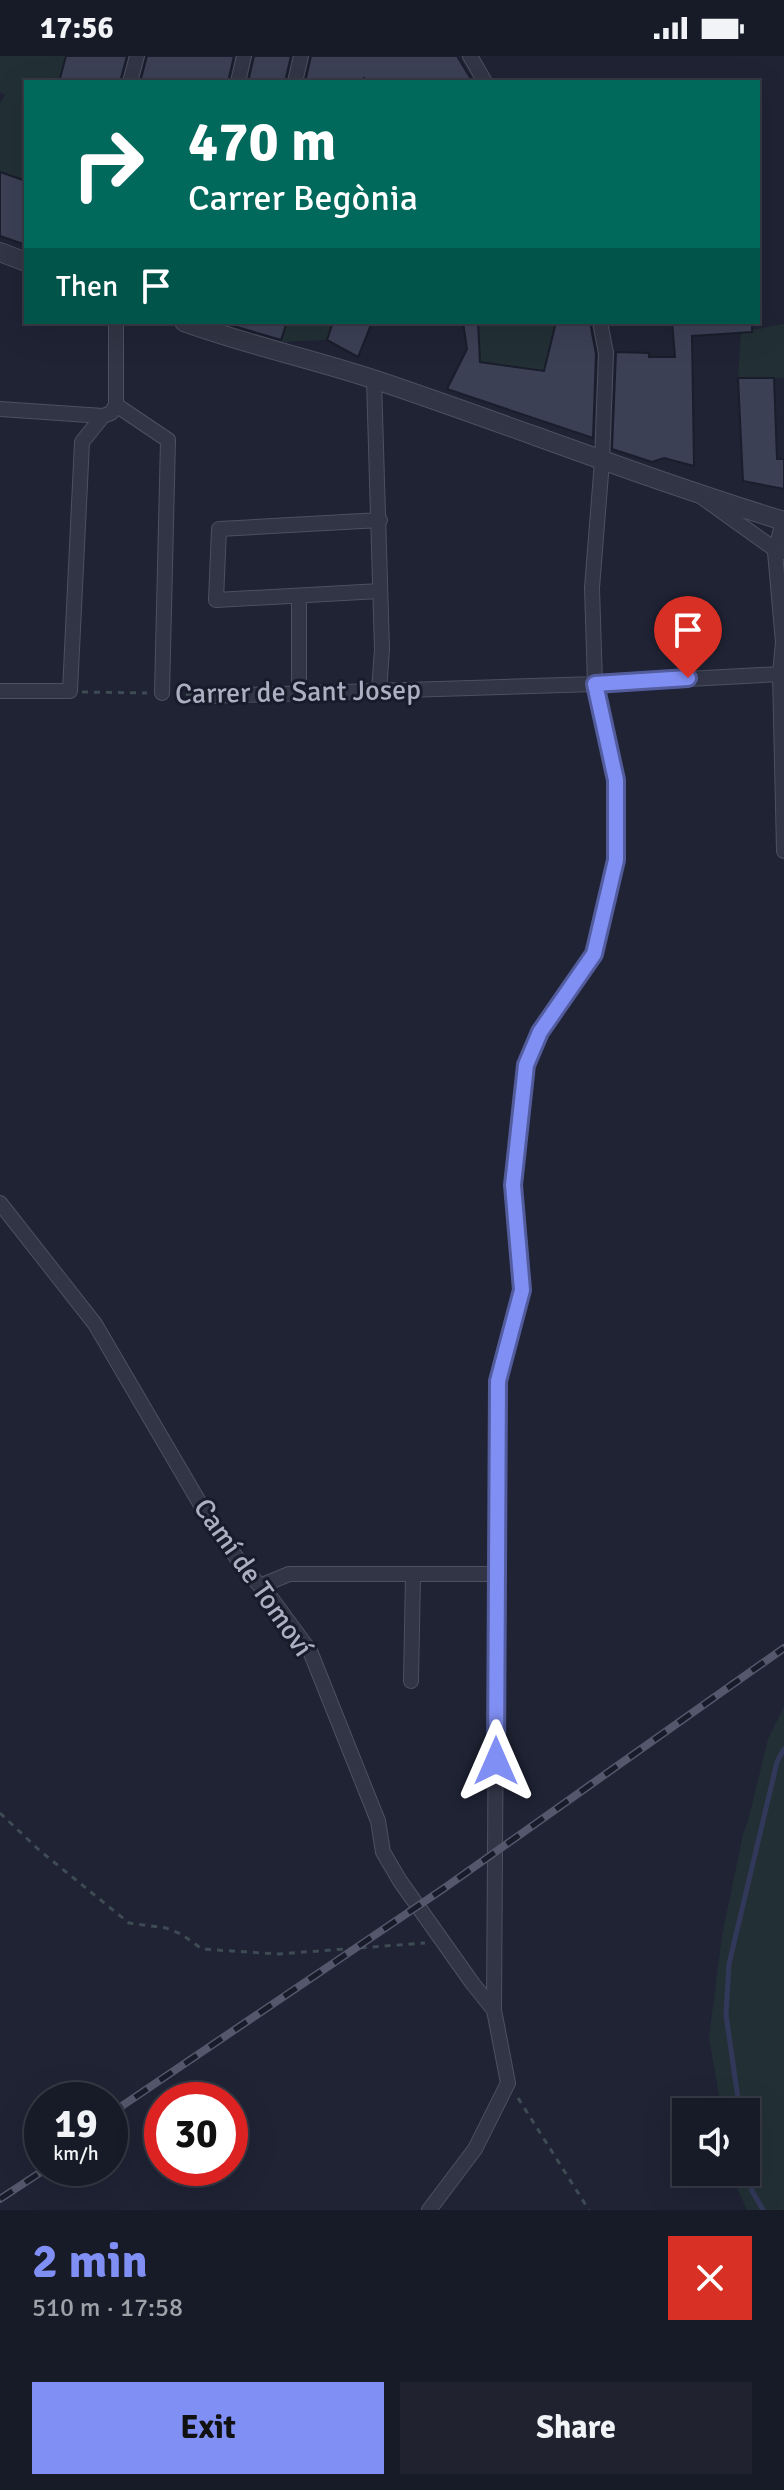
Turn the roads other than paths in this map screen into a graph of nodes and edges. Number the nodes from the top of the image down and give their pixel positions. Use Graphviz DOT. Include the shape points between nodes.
graph roads {
  1 [pos="137,56"];
  2 [pos="244,56"];
  3 [pos="301,56"];
  4 [pos="470,56"];
  5 [pos="131,80"];
  6 [pos="238,80"];
  7 [pos="295,80"];
  8 [pos="484,80"];
  9 [pos="0,252"];
  10 [pos="24,261"];
  11 [pos="116,324"];
  12 [pos="191,324"];
  13 [pos="600,324"];
  14 [pos="374,380"];
  15 [pos="116,405"];
  16 [pos="0,409"];
  17 [pos="103,416"];
  18 [pos="602,461"];
  19 [pos="696,494"];
  20 [pos="380,520"];
  21 [pos="783,521"];
  22 [pos="779,553"];
  23 [pos="380,591"];
  24 [pos="299,597"];
  25 [pos="784,642"];
  26 [pos="780,674"];
  27 [pos="595,684"];
  28 [pos="0,691"];
  29 [pos="379,691"];
  30 [pos="162,693"];
  31 [pos="299,694"];
  32 [pos="211,696"];
  33 [pos="784,851"];
  34 [pos="0,1203"];
  35 [pos="497,1574"];
  36 [pos="413,1575"];
  37 [pos="260,1586"];
  38 [pos="411,1681"];
  39 [pos="494,2010"];
  40 [pos="429,2210"];
  1 -- 5 [label="street"];
  2 -- 6 [label="street"];
  3 -- 7 [label="street"];
  4 -- 8 [label="street"];
  9 -- 10 [label="street"];
  11 -- 15 [label="street"];
  12 -- 14 [label="street"];
  13 -- 18 [label="street" via="606,353"];
  14 -- 18 [label="street"];
  14 -- 20 [label="street"];
  15 -- 17 [label="street"];
  15 -- 30 [label="street" via="168,440"];
  16 -- 17 [label="street"];
  17 -- 28 [label="street" via="82,442 70,691"];
  18 -- 19 [label="street"];
  18 -- 27 [label="street" via="592,588"];
  19 -- 21 [label="street"];
  19 -- 22 [label="street"];
  20 -- 23 [label="street"];
  20 -- 24 [label="street" via="219,529 216,600"];
  21 -- 22 [label="street"];
  22 -- 25 [label="street"];
  23 -- 24 [label="street"];
  23 -- 29 [label="street"];
  24 -- 31 [label="street"];
  25 -- 26 [label="street"];
  26 -- 27 [label="street, Carrer de Sant Josep"];
  26 -- 33 [label="street"];
  27 -- 29 [label="street, Carrer de Sant Josep"];
  27 -- 35 [label="street" via="616,780 616,860 594,954 540,1032 526,1065 513,1185 522,1290 498,1381"];
  29 -- 31 [label="street, Carrer de Sant Josep"];
  31 -- 32 [label="street, Carrer de Sant Josep"];
  34 -- 37 [label="street, Camí de Tomoví" via="95,1324 205,1512"];
  35 -- 36 [label="street"];
  35 -- 39 [label="street"];
  36 -- 37 [label="street" via="289,1574"];
  36 -- 38 [label="street"];
  37 -- 39 [label="street, Camí de Tomoví" via="310,1651 378,1821 383,1852"];
  39 -- 40 [label="street" via="508,2083 475,2149"];
}
